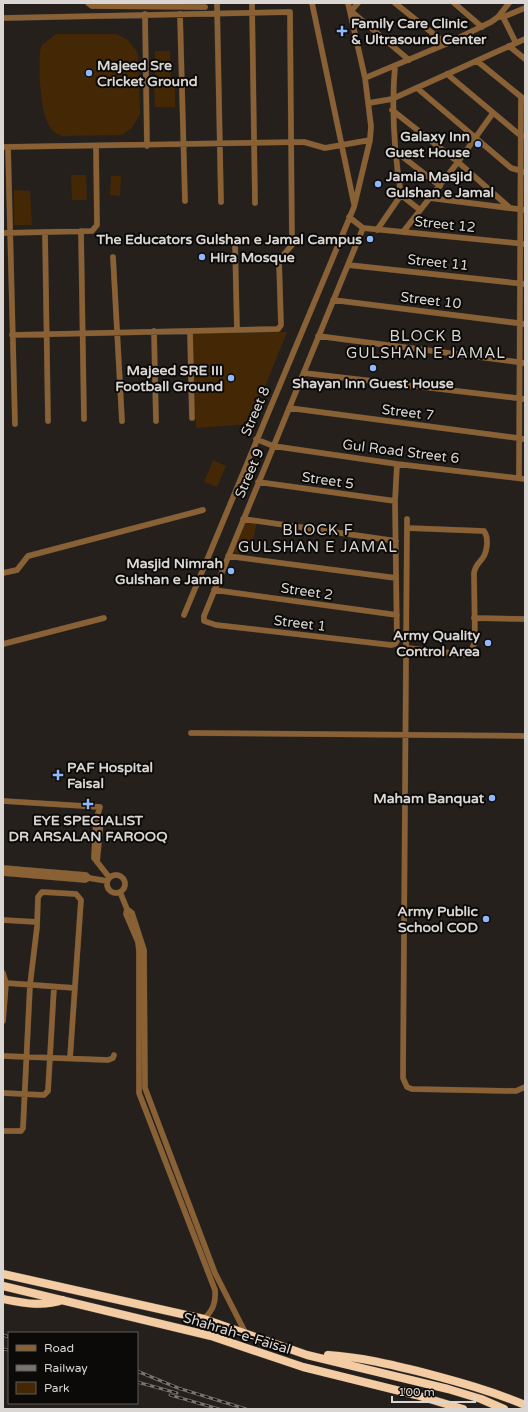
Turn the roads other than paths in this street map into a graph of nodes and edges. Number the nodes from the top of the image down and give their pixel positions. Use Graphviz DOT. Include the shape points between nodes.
graph roads {
  1 [pos="88,3"];
  2 [pos="217,3"];
  3 [pos="252,3"];
  4 [pos="312,3"];
  5 [pos="348,3"];
  6 [pos="358,3"];
  7 [pos="395,3"];
  8 [pos="454,3"];
  9 [pos="509,3"];
  10 [pos="205,7"];
  11 [pos="525,8"];
  12 [pos="351,11"];
  13 [pos="252,13"];
  14 [pos="145,14"];
  15 [pos="180,14"];
  16 [pos="217,14"];
  17 [pos="500,17"];
  18 [pos="3,18"];
  19 [pos="482,26"];
  20 [pos="525,39"];
  21 [pos="516,43"];
  22 [pos="446,44"];
  23 [pos="509,46"];
  24 [pos="525,59"];
  25 [pos="410,60"];
  26 [pos="477,60"];
  27 [pos="395,66"];
  28 [pos="447,74"];
  29 [pos="365,78"];
  30 [pos="417,88"];
  31 [pos="392,99"];
  32 [pos="523,99"];
  33 [pos="369,103"];
  34 [pos="392,110"];
  35 [pos="494,113"];
  36 [pos="523,136"];
  37 [pos="475,138"];
  38 [pos="370,140"];
  39 [pos="255,143"];
  40 [pos="290,143"];
  41 [pos="219,144"];
  42 [pos="183,145"];
  43 [pos="96,146"];
  44 [pos="147,146"];
  45 [pos="341,146"];
  46 [pos="6,147"];
  47 [pos="394,150"];
  48 [pos="458,162"];
  49 [pos="523,172"];
  50 [pos="440,186"];
  51 [pos="401,195"];
  52 [pos="430,198"];
  53 [pos="185,201"];
  54 [pos="221,202"];
  55 [pos="255,203"];
  56 [pos="354,206"];
  57 [pos="510,208"];
  58 [pos="420,210"];
  59 [pos="523,210"];
  60 [pos="349,217"];
  61 [pos="363,228"];
  62 [pos="377,230"];
  63 [pos="81,231"];
  64 [pos="45,232"];
  65 [pos="403,232"];
  66 [pos="6,233"];
  67 [pos="235,243"];
  68 [pos="523,244"];
  69 [pos="112,257"];
  70 [pos="348,265"];
  71 [pos="523,283"];
  72 [pos="333,300"];
  73 [pos="522,324"];
  74 [pos="237,330"];
  75 [pos="154,331"];
  76 [pos="190,331"];
  77 [pos="82,332"];
  78 [pos="117,332"];
  79 [pos="46,334"];
  80 [pos="12,335"];
  81 [pos="318,336"];
  82 [pos="522,363"];
  83 [pos="304,372"];
  84 [pos="522,399"];
  85 [pos="289,408"];
  86 [pos="192,418"];
  87 [pos="84,419"];
  88 [pos="48,421"];
  89 [pos="122,421"];
  90 [pos="156,421"];
  91 [pos="15,424"];
  92 [pos="522,438"];
  93 [pos="256,439"];
  94 [pos="273,446"];
  95 [pos="397,464"];
  96 [pos="522,478"];
  97 [pos="258,482"];
  98 [pos="395,501"];
  99 [pos="203,510"];
  100 [pos="243,519"];
  101 [pos="407,519"];
  102 [pos="407,528"];
  103 [pos="396,541"];
  104 [pos="228,556"];
  105 [pos="3,573"];
  106 [pos="396,578"];
  107 [pos="214,590"];
  108 [pos="397,614"];
  109 [pos="184,615"];
  110 [pos="104,618"];
  111 [pos="474,618"];
  112 [pos="203,619"];
  113 [pos="525,619"];
  114 [pos="3,644"];
  115 [pos="407,648"];
  116 [pos="191,732"];
  117 [pos="405,736"];
  118 [pos="525,736"];
  119 [pos="3,801"];
  120 [pos="3,868"];
  121 [pos="3,873"];
  122 [pos="89,878"];
  123 [pos="108,879"];
  124 [pos="120,892"];
  125 [pos="3,920"];
  126 [pos="37,922"];
  127 [pos="3,973"];
  128 [pos="6,983"];
  129 [pos="30,985"];
  130 [pos="54,987"];
  131 [pos="75,988"];
  132 [pos="3,1021"];
  133 [pos="114,1055"];
  134 [pos="3,1056"];
  135 [pos="28,1057"];
  136 [pos="50,1058"];
  137 [pos="70,1058"];
  138 [pos="525,1087"];
  139 [pos="3,1093"];
  140 [pos="26,1094"];
  141 [pos="3,1131"];
  142 [pos="164,1147"];
  143 [pos="213,1267"];
  144 [pos="206,1270"];
  145 [pos="3,1274"];
  146 [pos="3,1286"];
  147 [pos="222,1288"];
  148 [pos="215,1290"];
  149 [pos="3,1298"];
  150 [pos="64,1300"];
  151 [pos="204,1319"];
  152 [pos="246,1334"];
  153 [pos="307,1355"];
  154 [pos="525,1405"];
  155 [pos="463,1409"];
  156 [pos="504,1409"];
  1 -- 10 [label="street" via="92,6"];
  2 -- 16 [label="street"];
  3 -- 13 [label="street"];
  4 -- 45 [label="street"];
  5 -- 12 [label="street, Street 8"];
  6 -- 12 [label="street"];
  7 -- 22 [label="street"];
  8 -- 19 [label="street"];
  9 -- 17 [label="street"];
  11 -- 17 [label="street"];
  12 -- 25 [label="street"];
  12 -- 29 [label="street, Street 8"];
  13 -- 16 [label="street"];
  13 -- 39 [label="street"];
  13 -- 40 [label="street" via="290,12"];
  14 -- 15 [label="street"];
  14 -- 18 [label="street"];
  14 -- 44 [label="street"];
  15 -- 16 [label="street"];
  15 -- 42 [label="street"];
  16 -- 41 [label="street"];
  17 -- 19 [label="street"];
  17 -- 21 [label="street"];
  19 -- 22 [label="street"];
  20 -- 21 [label="street"];
  21 -- 23 [label="street"];
  22 -- 25 [label="street"];
  23 -- 24 [label="street"];
  23 -- 26 [label="street"];
  25 -- 27 [label="street"];
  26 -- 28 [label="street"];
  26 -- 32 [label="street"];
  27 -- 29 [label="street"];
  27 -- 31 [label="street"];
  28 -- 30 [label="street"];
  28 -- 35 [label="street"];
  29 -- 33 [label="street, Street 8"];
  30 -- 31 [label="street"];
  30 -- 37 [label="street"];
  31 -- 33 [label="street"];
  31 -- 34 [label="street"];
  32 -- 36 [label="street"];
  33 -- 38 [label="street, Street 8"];
  34 -- 47 [label="street"];
  34 -- 48 [label="street"];
  35 -- 36 [label="street"];
  35 -- 37 [label="street"];
  36 -- 49 [label="street"];
  37 -- 48 [label="street"];
  37 -- 49 [label="street" via="511,168"];
  38 -- 45 [label="street"];
  38 -- 56 [label="street, Street 8"];
  39 -- 40 [label="street"];
  39 -- 41 [label="street"];
  39 -- 55 [label="street"];
  40 -- 45 [label="street" via="304,142 325,148"];
  40 -- 74 [label="street" via="292,245 279,260 281,325 274,331"];
  41 -- 42 [label="street"];
  41 -- 54 [label="street"];
  42 -- 44 [label="street"];
  42 -- 53 [label="street"];
  43 -- 44 [label="street"];
  43 -- 46 [label="street"];
  43 -- 63 [label="street" via="97,225 92,231"];
  45 -- 56 [label="street"];
  46 -- 66 [label="street"];
  47 -- 50 [label="street"];
  47 -- 51 [label="street"];
  48 -- 50 [label="street"];
  48 -- 57 [label="street"];
  49 -- 59 [label="street"];
  50 -- 52 [label="street"];
  51 -- 58 [label="street"];
  51 -- 62 [label="street"];
  52 -- 57 [label="street"];
  52 -- 58 [label="street"];
  56 -- 60 [label="street, Street 8"];
  57 -- 59 [label="street"];
  58 -- 65 [label="street"];
  59 -- 68 [label="street"];
  60 -- 61 [label="street"];
  60 -- 93 [label="street, Street 8"];
  61 -- 62 [label="street, Street 12"];
  61 -- 70 [label="street, Street 9"];
  62 -- 65 [label="street, Street 12"];
  63 -- 64 [label="street"];
  63 -- 77 [label="street"];
  64 -- 66 [label="street"];
  64 -- 79 [label="street"];
  65 -- 68 [label="street, Street 12"];
  66 -- 80 [label="street"];
  67 -- 74 [label="street"];
  68 -- 71 [label="street"];
  69 -- 78 [label="street"];
  70 -- 71 [label="street, Street 11"];
  70 -- 72 [label="street, Street 9"];
  71 -- 73 [label="street"];
  72 -- 73 [label="street, Street 10"];
  72 -- 81 [label="street, Street 9"];
  73 -- 82 [label="street"];
  74 -- 76 [label="street"];
  75 -- 76 [label="street"];
  75 -- 78 [label="street"];
  75 -- 90 [label="street"];
  76 -- 86 [label="street"];
  77 -- 78 [label="street"];
  77 -- 79 [label="street"];
  77 -- 87 [label="street"];
  78 -- 89 [label="street"];
  79 -- 80 [label="street"];
  79 -- 88 [label="street"];
  80 -- 91 [label="street"];
  81 -- 82 [label="street"];
  81 -- 83 [label="street, Street 9"];
  82 -- 84 [label="street"];
  83 -- 84 [label="street"];
  83 -- 85 [label="street, Street 9"];
  84 -- 92 [label="street"];
  85 -- 92 [label="street, Street 7"];
  85 -- 94 [label="street, Street 9"];
  92 -- 96 [label="street"];
  93 -- 94 [label="street, Gul Road Street 6"];
  93 -- 109 [label="street, Street 8"];
  94 -- 95 [label="street, Gul Road Street 6"];
  94 -- 97 [label="street, Street 9"];
  95 -- 96 [label="street, Gul Road Street 6"];
  95 -- 98 [label="street"];
  97 -- 98 [label="street, Street 5"];
  97 -- 100 [label="street, Street 9"];
  98 -- 103 [label="street"];
  99 -- 105 [label="street" via="28,556 17,570"];
  100 -- 103 [label="street"];
  100 -- 104 [label="street, Street 9"];
  101 -- 102 [label="street"];
  102 -- 111 [label="street" via="484,531 487,536 486,554 475,567 474,573"];
  102 -- 115 [label="street"];
  103 -- 106 [label="street"];
  104 -- 106 [label="street"];
  104 -- 107 [label="street, Street 9"];
  106 -- 108 [label="street"];
  107 -- 108 [label="street, Street 2"];
  107 -- 112 [label="street, Street 9"];
  108 -- 112 [label="street, Street 1" via="395,644 391,646 216,625"];
  110 -- 114 [label="street"];
  111 -- 113 [label="street"];
  111 -- 115 [label="street" via="474,642 469,655"];
  115 -- 117 [label="street"];
  116 -- 117 [label="street"];
  117 -- 118 [label="street"];
  117 -- 138 [label="street" via="403,1078 407,1087 412,1089 516,1091"];
  119 -- 123 [label="street" via="100,807 97,862"];
  120 -- 122 [label="street" via="86,875"];
  121 -- 122 [label="street" via="85,880"];
  122 -- 123 [label="street"];
  123 -- 124 [label="street" via="108,890"];
  123 -- 124 [label="street" via="118,875 124,880 125,885"];
  124 -- 142 [label="street" via="127,909 132,913 144,950 145,1088"];
  125 -- 126 [label="street"];
  126 -- 129 [label="street"];
  126 -- 131 [label="street" via="38,897 42,892 76,894 79,897"];
  127 -- 128 [label="street"];
  128 -- 129 [label="street"];
  128 -- 132 [label="street"];
  129 -- 130 [label="street"];
  129 -- 135 [label="street"];
  130 -- 131 [label="street"];
  130 -- 136 [label="street"];
  131 -- 137 [label="street"];
  133 -- 137 [label="street" via="108,1060"];
  134 -- 135 [label="street"];
  135 -- 136 [label="street"];
  135 -- 140 [label="street"];
  136 -- 137 [label="street"];
  136 -- 140 [label="street" via="46,1094"];
  139 -- 140 [label="street"];
  140 -- 141 [label="street" via="22,1130"];
  142 -- 143 [label="street"];
  142 -- 144 [label="street"];
  143 -- 144 [label="street"];
  143 -- 147 [label="street"];
  144 -- 148 [label="street"];
  145 -- 151 [label="highway"];
  146 -- 150 [label="highway, Shahrah-e-Faisal"];
  147 -- 148 [label="street"];
  147 -- 152 [label="street"];
  148 -- 151 [label="street" via="214,1308"];
  149 -- 150 [label="highway" via="29,1304 49,1304"];
  150 -- 155 [label="highway, Shahrah-e-Faisal" via="211,1336 303,1367"];
  151 -- 152 [label="highway"];
  152 -- 153 [label="highway"];
  153 -- 154 [label="highway" via="351,1356 392,1365 477,1387"];
  153 -- 156 [label="highway" via="389,1373 481,1399"];
}
